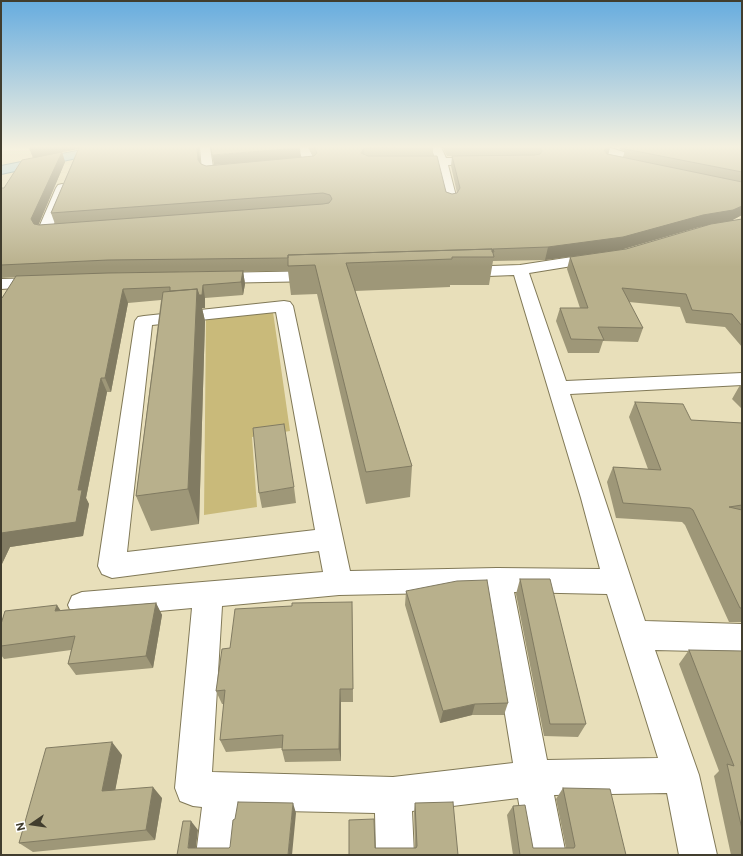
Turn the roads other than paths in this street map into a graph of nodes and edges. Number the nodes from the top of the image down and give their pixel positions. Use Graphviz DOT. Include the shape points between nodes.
graph roads {
  1 [pos="63,187"];
  2 [pos="449,187"];
  3 [pos="452,200"];
  4 [pos="75,230"];
  5 [pos="614,256"];
  6 [pos="520,270"];
  7 [pos="448,272"];
  8 [pos="333,276"];
  9 [pos="200,278"];
  10 [pos="52,282"];
  11 [pos="7,290"];
  12 [pos="742,379"];
  13 [pos="557,388"];
  14 [pos="330,538"];
  15 [pos="497,580"];
  16 [pos="617,582"];
  17 [pos="338,583"];
  18 [pos="208,594"];
  19 [pos="82,605"];
  20 [pos="635,636"];
  21 [pos="742,638"];
  22 [pos="681,775"];
  23 [pos="533,778"];
  24 [pos="222,791"];
  25 [pos="393,795"];
  26 [pos="215,855"];
  27 [pos="395,855"];
  28 [pos="547,855"];
  29 [pos="698,855"];
  1 -- 4 [label="street" via="44,232"];
  2 -- 3 [label="street"];
  5 -- 6 [label="street"];
  6 -- 7 [label="street"];
  6 -- 13 [label="street"];
  8 -- 9 [label="street"];
  10 -- 11 [label="street"];
  12 -- 13 [label="street"];
  13 -- 16 [label="street"];
  14 -- 14 [label="street" via="284,306 144,321 112,566"];
  14 -- 17 [label="street"];
  15 -- 16 [label="street"];
  15 -- 17 [label="street"];
  15 -- 23 [label="street"];
  16 -- 20 [label="street"];
  17 -- 18 [label="street"];
  18 -- 19 [label="street"];
  18 -- 24 [label="street" via="193,788"];
  20 -- 21 [label="street"];
  20 -- 22 [label="street"];
  22 -- 23 [label="street"];
  22 -- 29 [label="street"];
  23 -- 25 [label="street"];
  23 -- 28 [label="street"];
  24 -- 25 [label="street"];
  24 -- 26 [label="street"];
  25 -- 27 [label="street"];
}
